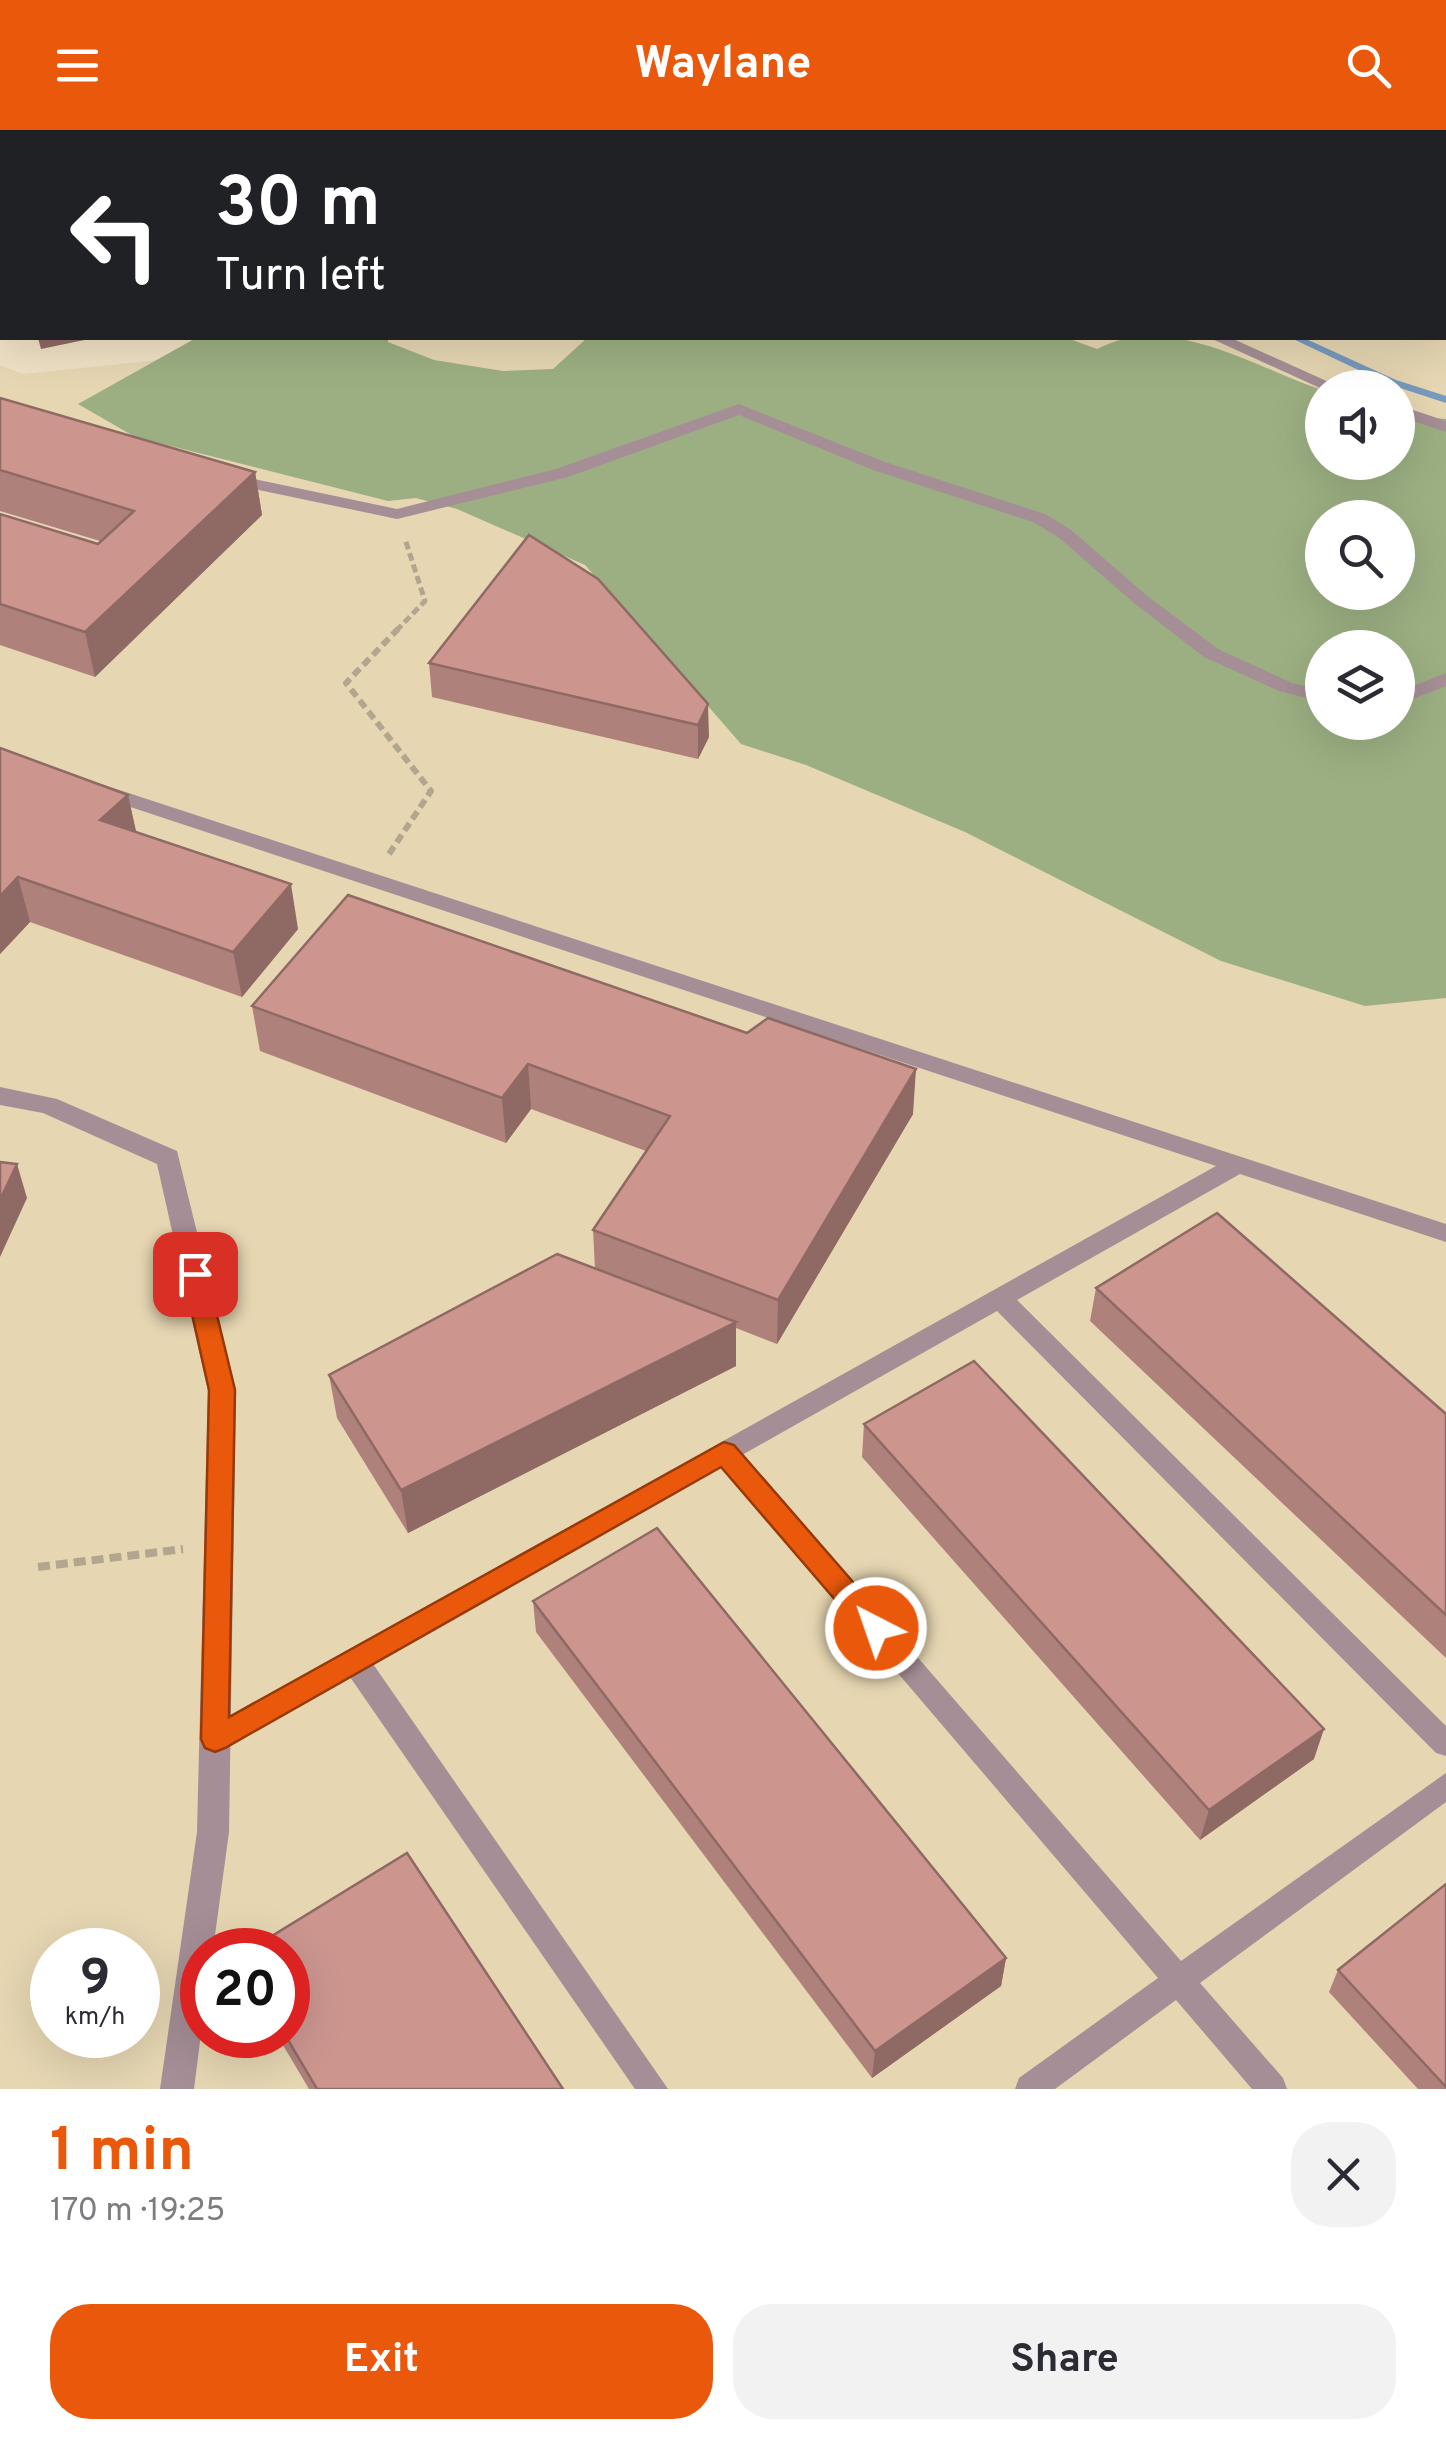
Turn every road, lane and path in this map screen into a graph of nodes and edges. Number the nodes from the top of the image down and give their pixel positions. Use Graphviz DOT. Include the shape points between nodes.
graph roads {
  1 [pos="1223,340"];
  2 [pos="1305,376"];
  3 [pos="1415,416"];
  4 [pos="1446,427"];
  5 [pos="207,474"];
  6 [pos="397,514"];
  7 [pos="1446,678"];
  8 [pos="1415,691"];
  9 [pos="1305,692"];
  10 [pos="74,781"];
  11 [pos="372,879"];
  12 [pos="0,1096"];
  13 [pos="1238,1164"];
  14 [pos="1446,1233"];
  15 [pos="1000,1298"];
  16 [pos="724,1452"];
  17 [pos="219,1544"];
  18 [pos="38,1567"];
  19 [pos="355,1661"];
  20 [pos="215,1739"];
  21 [pos="1446,1744"];
  22 [pos="1446,1786"];
  23 [pos="1180,1980"];
  24 [pos="177,2089"];
  25 [pos="653,2089"];
  26 [pos="1030,2089"];
  27 [pos="1272,2089"];
  1 -- 2 [label="lane"];
  3 -- 4 [label="lane"];
  5 -- 6 [label="lane"];
  6 -- 9 [label="lane" via="562,473 739,408 879,466 1039,518 1211,653"];
  6 -- 11 [label="path" via="425,601 346,683 431,791"];
  7 -- 8 [label="lane"];
  10 -- 11 [label="lane"];
  11 -- 13 [label="lane"];
  12 -- 17 [label="street" via="48,1105 168,1158 222,1390"];
  13 -- 14 [label="lane"];
  13 -- 15 [label="lane"];
  15 -- 16 [label="lane"];
  15 -- 21 [label="lane"];
  16 -- 19 [label="lane"];
  16 -- 23 [label="lane"];
  17 -- 18 [label="path"];
  17 -- 20 [label="street"];
  19 -- 20 [label="lane"];
  19 -- 25 [label="lane"];
  20 -- 24 [label="street" via="213,1832"];
  22 -- 23 [label="lane"];
  23 -- 26 [label="lane"];
  23 -- 27 [label="lane"];
}
